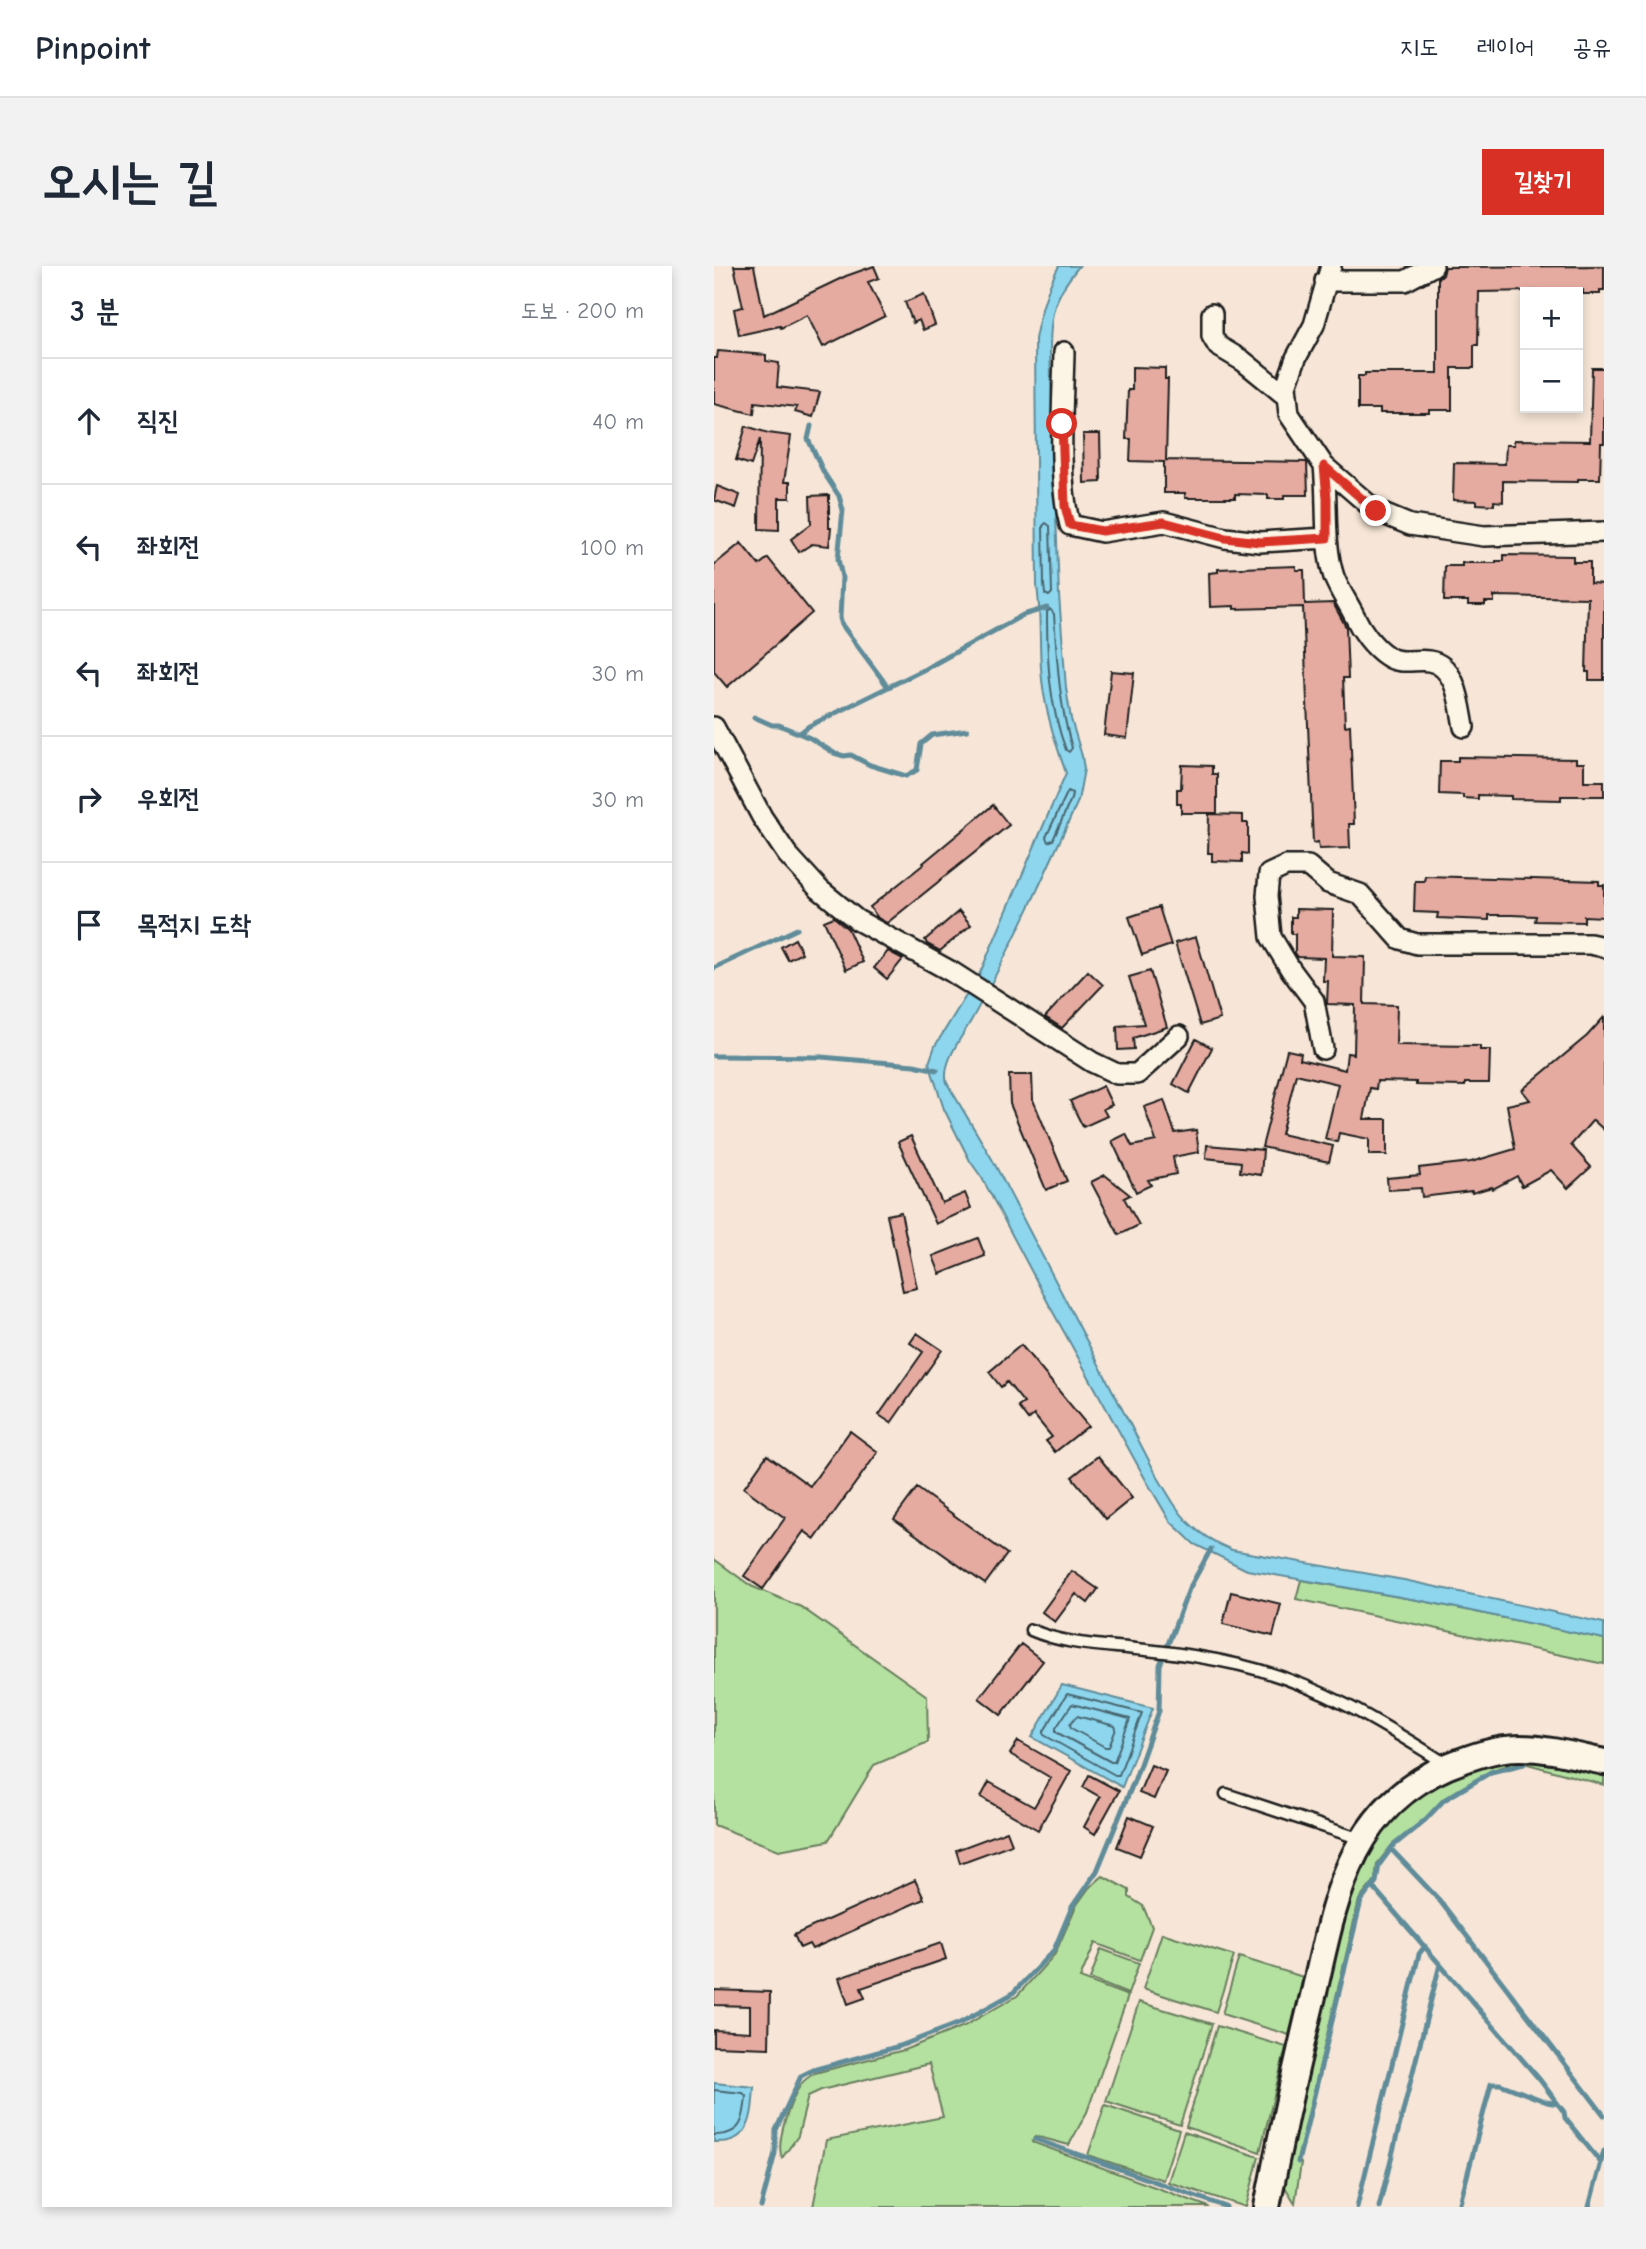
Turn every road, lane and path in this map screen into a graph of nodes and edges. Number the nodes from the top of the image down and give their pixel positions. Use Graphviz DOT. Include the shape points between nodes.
graph roads {
  1 [pos="1433,266"];
  2 [pos="1328,274"];
  3 [pos="1212,314"];
  4 [pos="1064,352"];
  5 [pos="1286,396"];
  6 [pos="1324,466"];
  7 [pos="1604,532"];
  8 [pos="1327,538"];
  9 [pos="714,727"];
  10 [pos="1464,727"];
  11 [pos="1604,947"];
  12 [pos="1179,1036"];
  13 [pos="1324,1049"];
  14 [pos="1031,1630"];
  15 [pos="1604,1762"];
  16 [pos="1449,1766"];
  17 [pos="1226,1794"];
  18 [pos="1362,1839"];
  19 [pos="1267,2207"];
  1 -- 2 [label="street" via="1405,281"];
  2 -- 5 [label="street"];
  3 -- 5 [label="street" via="1212,335 1218,346"];
  4 -- 8 [label="street" via="1062,424 1070,525 1102,531 1164,522 1260,542"];
  5 -- 6 [label="street" via="1289,414"];
  6 -- 7 [label="street" via="1376,511 1410,525 1484,536"];
  6 -- 8 [label="street"];
  8 -- 10 [label="street" via="1334,577 1362,630 1388,657 1441,666 1451,678"];
  9 -- 12 [label="street" via="787,854 819,889 857,920 952,972 1117,1074 1137,1074"];
  11 -- 13 [label="street" via="1417,944 1400,939 1360,894 1328,883 1308,866 1286,866 1269,874 1271,937 1314,1001"];
  14 -- 16 [label="lane" via="1077,1644 1161,1652 1277,1676 1338,1699"];
  15 -- 16 [label="street" via="1519,1748 1473,1756"];
  16 -- 18 [label="street" via="1422,1778 1398,1797"];
  17 -- 18 [label="lane"];
  18 -- 19 [label="street" via="1334,1905"];
}
